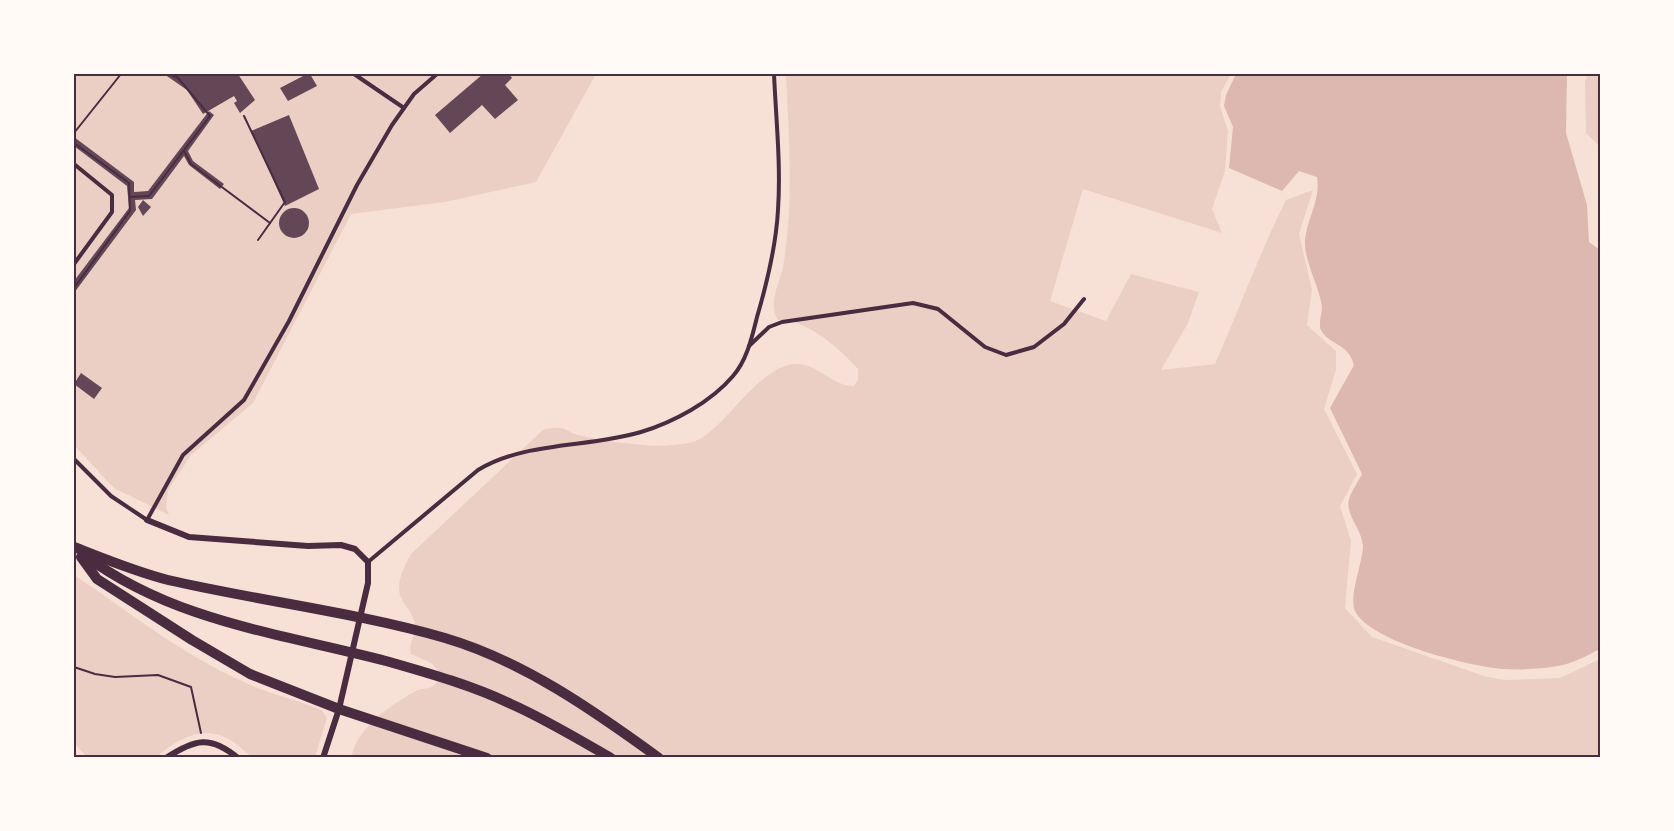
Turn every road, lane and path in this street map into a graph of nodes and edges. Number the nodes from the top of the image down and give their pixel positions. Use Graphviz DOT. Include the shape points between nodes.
graph roads {
  1 [pos="121,74"];
  2 [pos="170,74"];
  3 [pos="182,74"];
  4 [pos="354,74"];
  5 [pos="437,74"];
  6 [pos="774,74"];
  7 [pos="178,78"];
  8 [pos="404,108"];
  9 [pos="244,116"];
  10 [pos="74,133"];
  11 [pos="184,151"];
  12 [pos="74,164"];
  13 [pos="130,197"];
  14 [pos="270,223"];
  15 [pos="258,240"];
  16 [pos="74,264"];
  17 [pos="1084,299"];
  18 [pos="749,347"];
  19 [pos="74,459"];
  20 [pos="147,520"];
  21 [pos="74,547"];
  22 [pos="368,562"];
  23 [pos="360,618"];
  24 [pos="74,667"];
  25 [pos="339,709"];
  26 [pos="204,742"];
  27 [pos="166,758"];
  28 [pos="238,758"];
  29 [pos="323,758"];
  30 [pos="487,758"];
  31 [pos="612,758"];
  32 [pos="659,758"];
  1 -- 10 [label="path"];
  2 -- 7 [label="path"];
  3 -- 7 [label="path"];
  4 -- 8 [label="lane"];
  5 -- 8 [label="lane"];
  6 -- 18 [label="lane" via="778,211"];
  7 -- 11 [label="path" via="210,116"];
  8 -- 20 [label="lane" via="357,185 289,321 244,400 183,455"];
  9 -- 14 [label="path" via="285,202"];
  11 -- 13 [label="path" via="149,196"];
  11 -- 14 [label="path" via="191,164"];
  12 -- 16 [label="lane" via="112,195 112,212"];
  14 -- 15 [label="path"];
  17 -- 18 [label="lane" via="1064,324 1034,347 1006,355 985,347 938,309 913,303 782,322 769,327"];
  18 -- 22 [label="lane" via="734,375 714,394 659,425 495,460"];
  19 -- 20 [label="lane" via="111,496"];
  20 -- 22 [label="street" via="189,537 341,546 355,549"];
  21 -- 23 [label="main road" via="167,579"];
  21 -- 25 [label="main road" via="97,579 192,640 250,674"];
  21 -- 31 [label="main road" via="110,574 197,614 465,685 512,704"];
  22 -- 23 [label="street"];
  23 -- 25 [label="street"];
  23 -- 32 [label="main road" via="446,638 490,655 558,689"];
  24 -- 26 [label="path" via="115,676 158,675 190,687"];
  25 -- 29 [label="street"];
  25 -- 30 [label="main road"];
  26 -- 27 [label="street" via="187,744"];
  26 -- 28 [label="street" via="218,743"];
}
